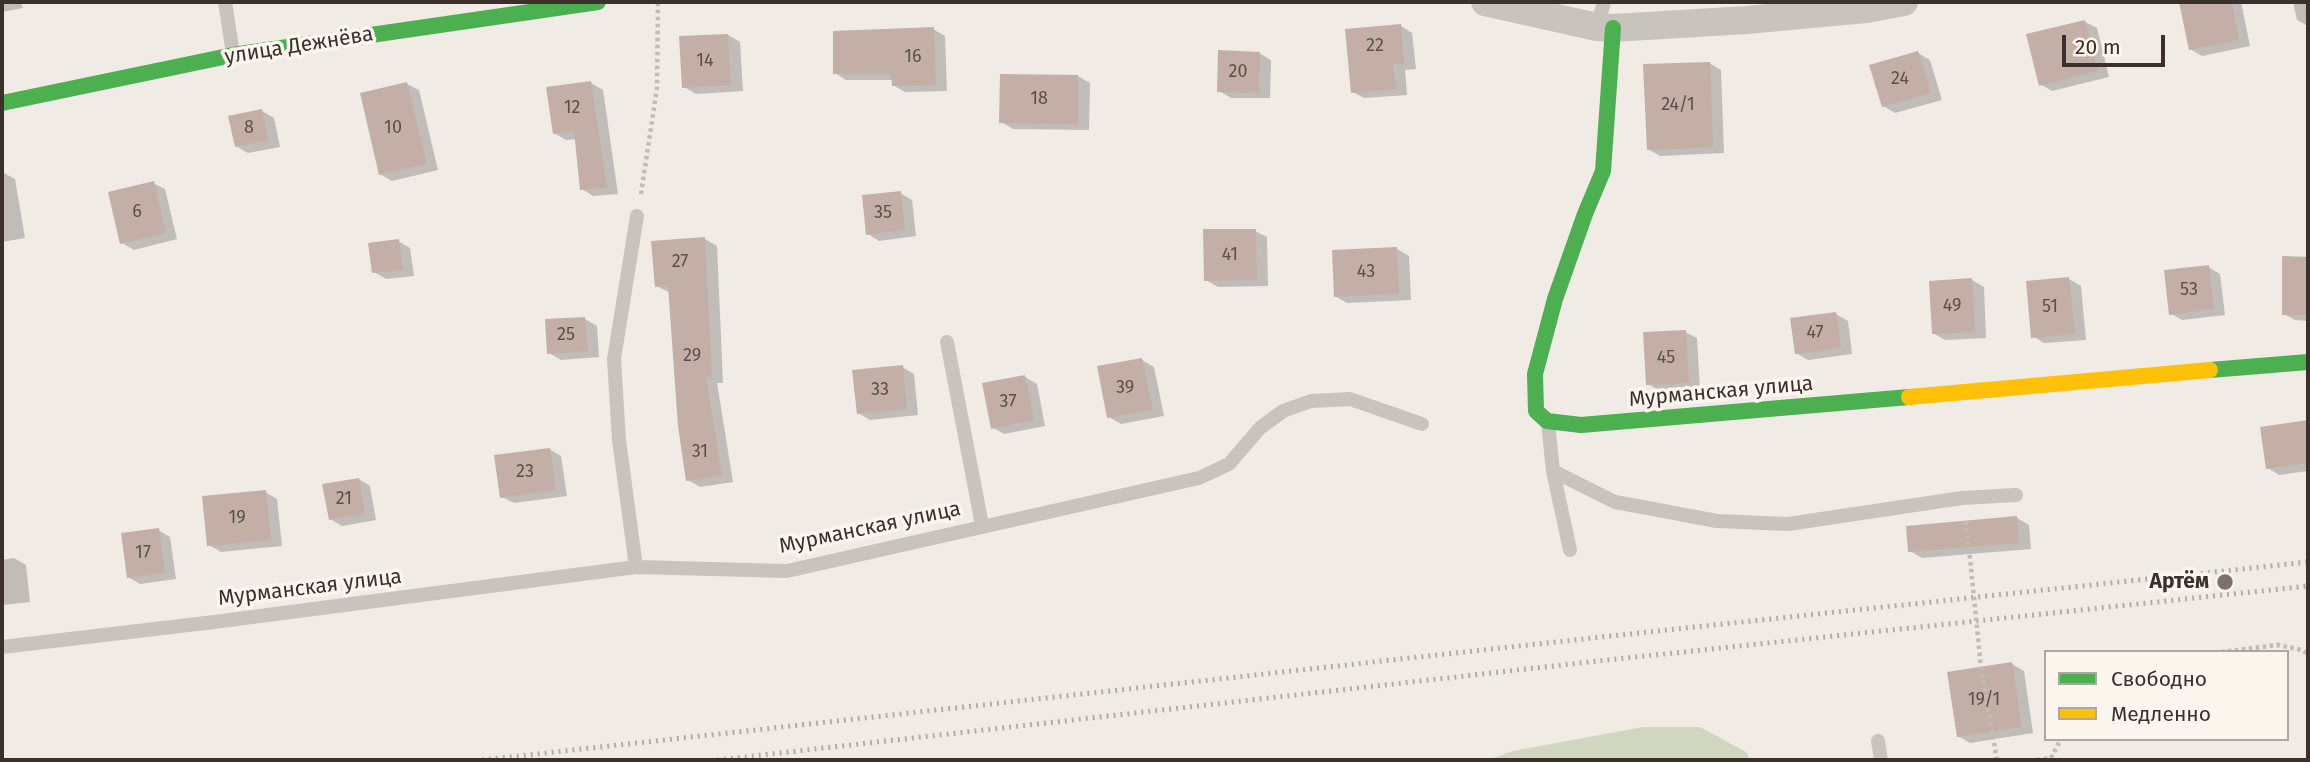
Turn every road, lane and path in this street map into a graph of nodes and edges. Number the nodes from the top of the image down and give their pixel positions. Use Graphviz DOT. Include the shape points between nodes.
graph roads {
  1 [pos="225,2"];
  2 [pos="598,2"];
  3 [pos="658,2"];
  4 [pos="1485,2"];
  5 [pos="1904,2"];
  6 [pos="1605,19"];
  7 [pos="233,55"];
  8 [pos="2,103"];
  9 [pos="637,216"];
  10 [pos="947,342"];
  11 [pos="2308,362"];
  12 [pos="1548,421"];
  13 [pos="1422,424"];
  14 [pos="1553,471"];
  15 [pos="2016,495"];
  16 [pos="982,525"];
  17 [pos="1969,548"];
  18 [pos="1570,550"];
  19 [pos="636,567"];
  20 [pos="2,647"];
  21 [pos="2237,650"];
  22 [pos="2308,654"];
  23 [pos="1878,741"];
  24 [pos="2060,741"];
  25 [pos="1881,760"];
  26 [pos="1997,760"];
  27 [pos="2037,760"];
  1 -- 7 [label="lane"];
  2 -- 7 [label="street, улица Дежнёва"];
  3 -- 9 [label="path" via="657,88"];
  4 -- 6 [label="street"];
  5 -- 6 [label="street" via="1747,20"];
  6 -- 12 [label="street" via="1603,171 1555,299 1535,374 1536,411"];
  7 -- 8 [label="street, улица Дежнёва"];
  9 -- 19 [label="lane" via="614,359 619,440"];
  10 -- 16 [label="lane"];
  11 -- 12 [label="street, Мурманская улица" via="1581,425"];
  12 -- 14 [label="lane"];
  13 -- 16 [label="lane, Мурманская улица" via="1350,399 1311,401 1283,411 1260,428 1229,464 1199,478"];
  14 -- 15 [label="lane" via="1615,502 1717,521 1788,524 1962,498"];
  14 -- 18 [label="lane"];
  16 -- 19 [label="lane, Мурманская улица" via="787,571"];
  17 -- 26 [label="path, bridge" via="1981,667"];
  19 -- 20 [label="lane, Мурманская улица"];
  21 -- 22 [label="path" via="2278,645"];
  23 -- 25 [label="lane"];
  24 -- 27 [label="path" via="2051,758"];
}
